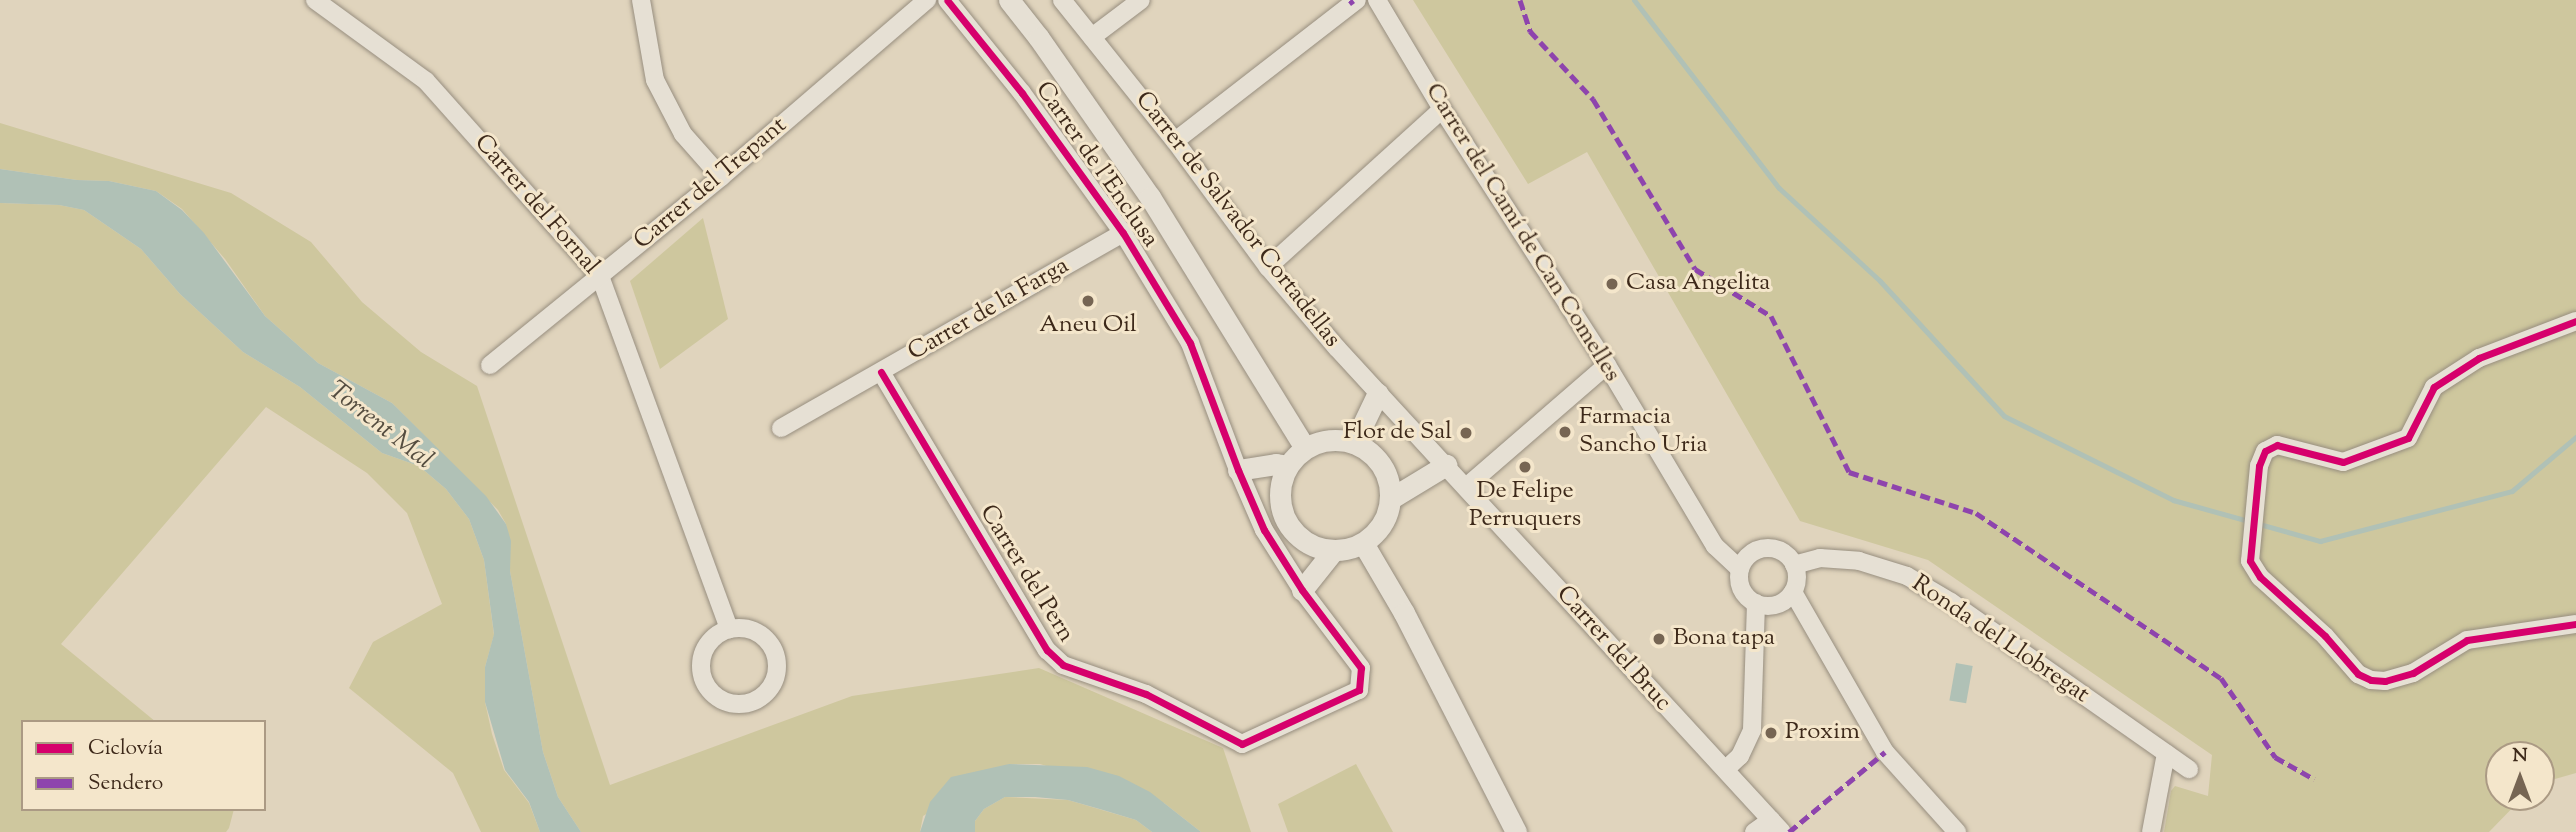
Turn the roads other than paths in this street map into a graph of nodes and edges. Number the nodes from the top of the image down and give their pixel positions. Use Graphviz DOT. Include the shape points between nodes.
graph roads {
  1 [pos="315,0"];
  2 [pos="641,0"];
  3 [pos="927,0"];
  4 [pos="947,0"];
  5 [pos="1009,0"];
  6 [pos="1062,0"];
  7 [pos="1140,0"];
  8 [pos="1357,0"];
  9 [pos="1377,0"];
  10 [pos="1092,37"];
  11 [pos="1442,109"];
  12 [pos="1175,141"];
  13 [pos="721,177"];
  14 [pos="1123,233"];
  15 [pos="1268,267"];
  16 [pos="600,276"];
  17 [pos="2576,321"];
  18 [pos="491,365"];
  19 [pos="1606,365"];
  20 [pos="881,372"];
  21 [pos="1378,393"];
  22 [pos="782,428"];
  23 [pos="1354,443"];
  24 [pos="1305,448"];
  25 [pos="1446,465"];
  26 [pos="1288,466"];
  27 [pos="1238,470"];
  28 [pos="1466,488"];
  29 [pos="1390,499"];
  30 [pos="1363,543"];
  31 [pos="1333,551"];
  32 [pos="1794,565"];
  33 [pos="1740,569"];
  34 [pos="1302,590"];
  35 [pos="1793,592"];
  36 [pos="1756,603"];
  37 [pos="2576,624"];
  38 [pos="729,629"];
  39 [pos="2166,753"];
  40 [pos="1726,769"];
  41 [pos="2189,769"];
  42 [pos="1777,826"];
  43 [pos="1516,832"];
  44 [pos="1754,832"];
  45 [pos="1957,832"];
  46 [pos="2151,832"];
  1 -- 16 [label="street, Carrer del Fornal" via="426,81"];
  2 -- 13 [label="street" via="655,80 683,134"];
  3 -- 13 [label="street, Carrer del Trepant"];
  4 -- 14 [label="street, Carrer de l'Enclusa" via="1022,93"];
  5 -- 24 [label="street" via="1150,197"];
  6 -- 10 [label="street, Carrer de Salvador Cortadellas"];
  7 -- 10 [label="street"];
  8 -- 12 [label="street"];
  9 -- 11 [label="street, Carrer del Camí de Can Comelles"];
  10 -- 12 [label="street, Carrer de Salvador Cortadellas"];
  11 -- 15 [label="street"];
  11 -- 19 [label="street, Carrer del Camí de Can Comelles"];
  12 -- 15 [label="street, Carrer de Salvador Cortadellas"];
  13 -- 16 [label="street, Carrer del Trepant"];
  14 -- 20 [label="street, Carrer de la Farga"];
  14 -- 27 [label="street, Carrer de l'Enclusa" via="1190,342"];
  15 -- 21 [label="street, Carrer de Salvador Cortadellas"];
  16 -- 18 [label="street, Carrer del Trepant"];
  16 -- 38 [label="street, Carrer del Fornal"];
  17 -- 37 [label="street" via="2479,358 2434,387 2408,439 2343,461 2277,445 2264,451 2250,561 2358,674 2371,680 2413,673 2467,640"];
  19 -- 28 [label="street"];
  19 -- 33 [label="street, Carrer del Camí de Can Comelles" via="1715,545"];
  20 -- 22 [label="street, Carrer de la Farga"];
  20 -- 34 [label="street, Carrer del Pern" via="1047,650 1063,665 1146,694 1242,744 1359,690 1361,668"];
  21 -- 23 [label="street"];
  21 -- 25 [label="street, Carrer de Salvador Cortadellas"];
  23 -- 24 [label="street" via="1337,440"];
  23 -- 29 [label="street" via="1385,471"];
  24 -- 26 [label="street"];
  25 -- 28 [label="street, Carrer del Bruc"];
  25 -- 29 [label="street"];
  26 -- 27 [label="street"];
  26 -- 31 [label="street" via="1279,497 1286,521 1302,540"];
  27 -- 34 [label="street, Carrer de l'Enclusa" via="1264,530"];
  28 -- 40 [label="street, Carrer del Bruc"];
  29 -- 30 [label="street" via="1377,532"];
  30 -- 31 [label="street"];
  30 -- 43 [label="street" via="1405,613"];
  31 -- 34 [label="street"];
  32 -- 33 [label="street" via="1783,552 1766,548 1749,554"];
  32 -- 35 [label="street" via="1797,579"];
  32 -- 39 [label="street, Ronda del Llobregat" via="1820,558 1859,561 1907,576"];
  33 -- 36 [label="street" via="1741,589"];
  35 -- 36 [label="street" via="1777,604"];
  35 -- 45 [label="street" via="1885,752"];
  36 -- 40 [label="street" via="1752,730 1740,756"];
  38 -- 38 [label="street" via="707,645 701,671 708,689 723,700 750,702 771,685 777,660 770,643 756,631"];
  39 -- 41 [label="street, Ronda del Llobregat"];
  39 -- 46 [label="street"];
  40 -- 42 [label="street, Carrer del Bruc"];
  42 -- 44 [label="street"];
}
